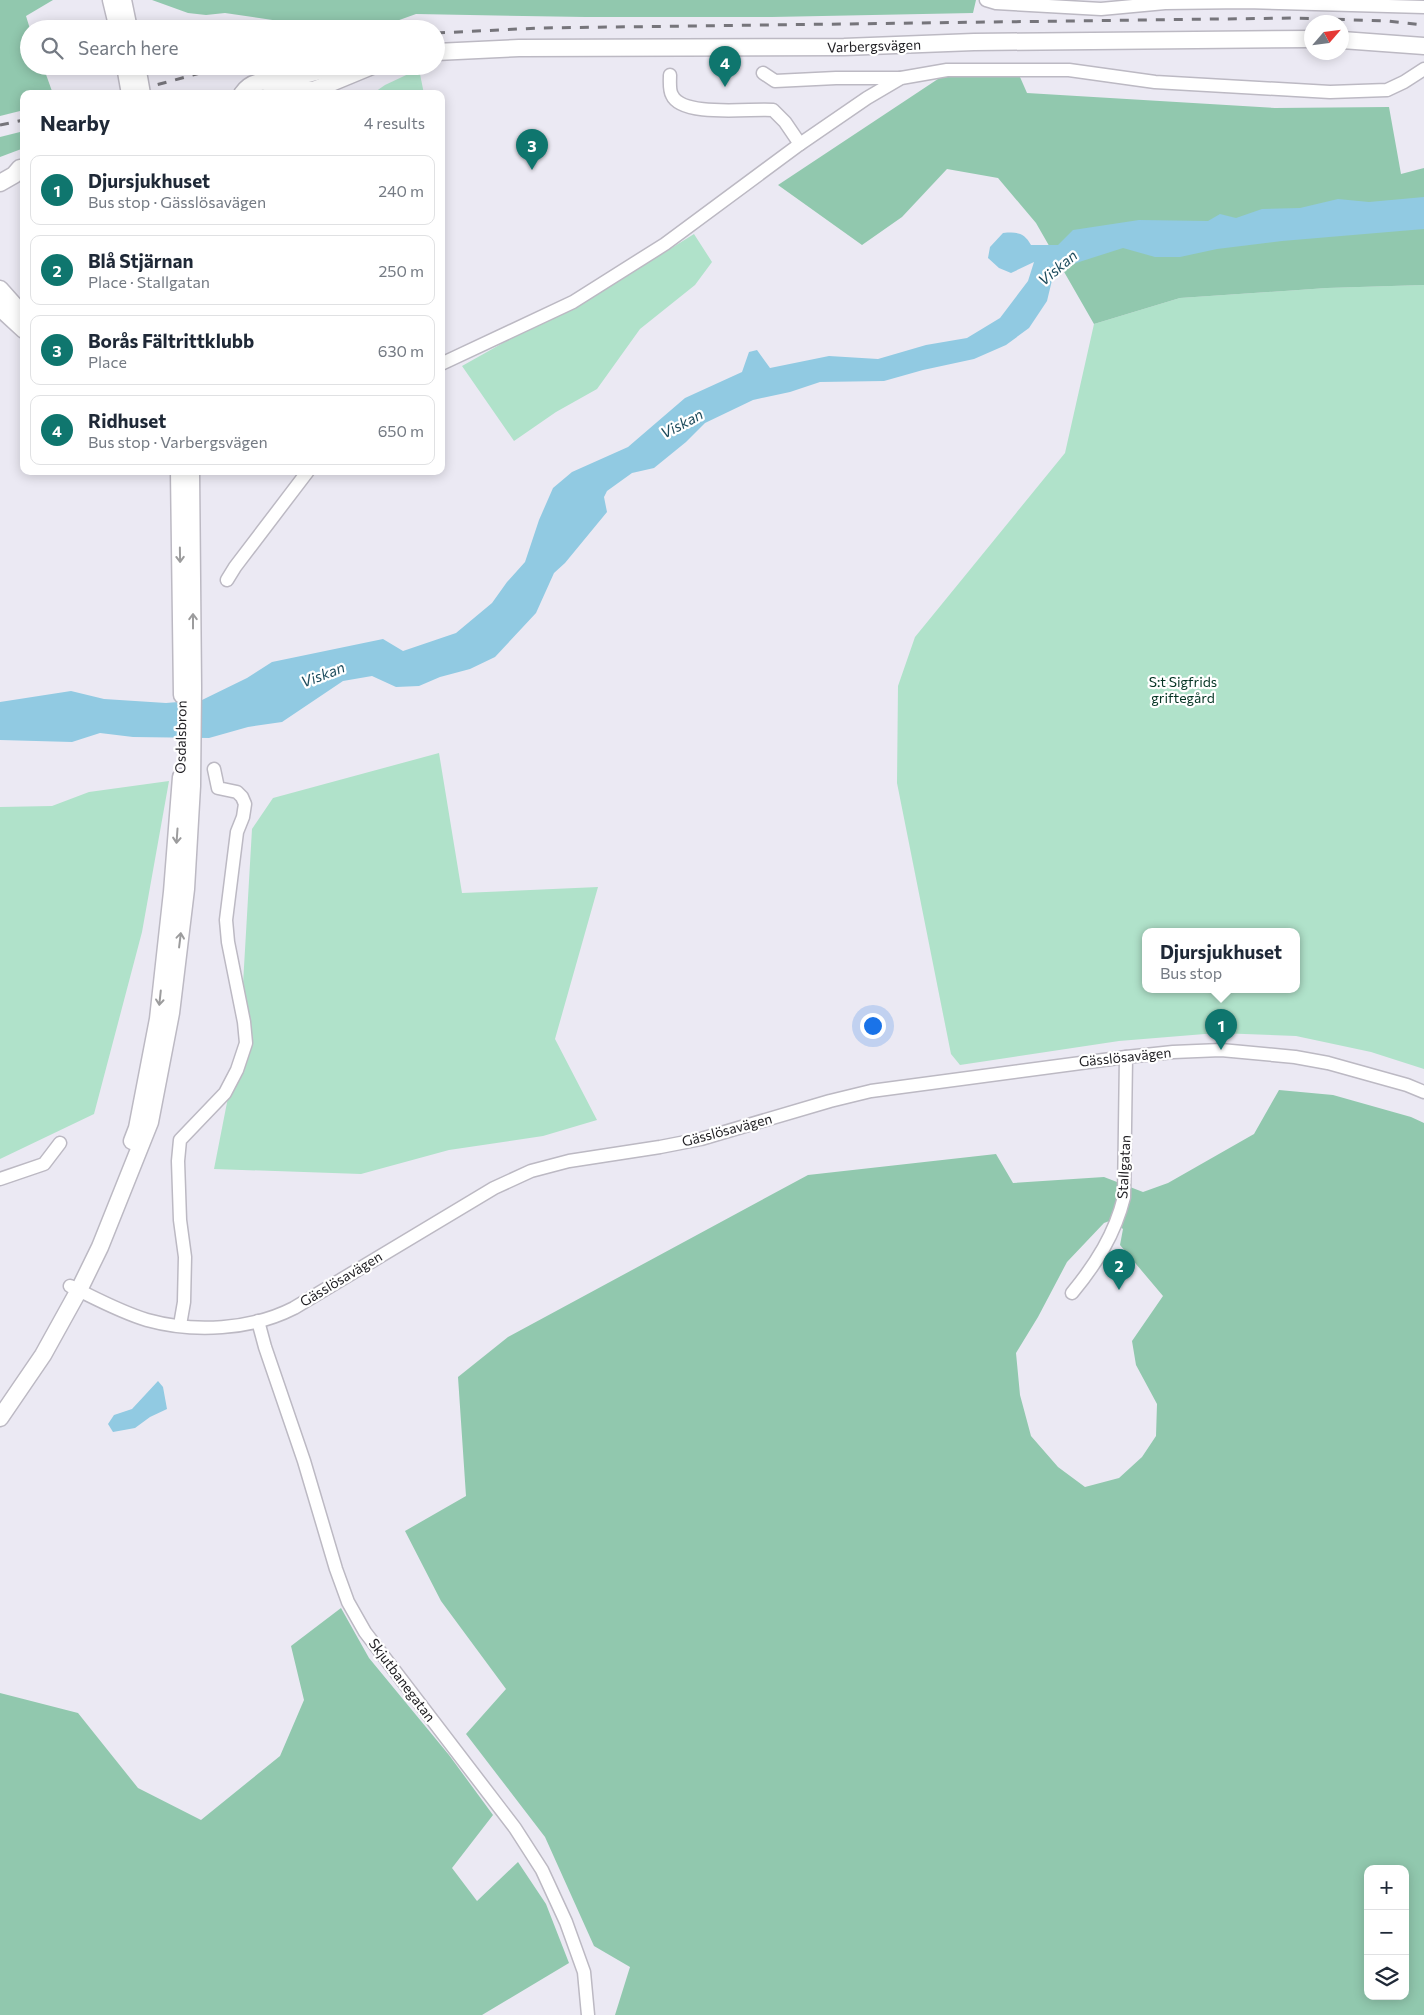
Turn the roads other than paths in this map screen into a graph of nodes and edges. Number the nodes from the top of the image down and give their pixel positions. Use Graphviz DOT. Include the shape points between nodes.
graph roads {
  1 [pos="986,0"];
  2 [pos="1340,2"];
  3 [pos="118,3"];
  4 [pos="1424,7"];
  5 [pos="118,20"];
  6 [pos="125,20"];
  7 [pos="1304,39"];
  8 [pos="1349,41"];
  9 [pos="1424,46"];
  10 [pos="445,52"];
  11 [pos="1424,68"];
  12 [pos="763,73"];
  13 [pos="127,75"];
  14 [pos="139,75"];
  15 [pos="304,75"];
  16 [pos="350,75"];
  17 [pos="670,76"];
  18 [pos="901,78"];
  19 [pos="277,88"];
  20 [pos="129,90"];
  21 [pos="141,90"];
  22 [pos="246,90"];
  23 [pos="299,90"];
  24 [pos="312,90"];
  25 [pos="800,144"];
  26 [pos="20,167"];
  27 [pos="20,169"];
  28 [pos="0,172"];
  29 [pos="0,182"];
  30 [pos="0,289"];
  31 [pos="0,308"];
  32 [pos="20,312"];
  33 [pos="20,326"];
  34 [pos="445,362"];
  35 [pos="174,475"];
  36 [pos="180,475"];
  37 [pos="189,475"];
  38 [pos="305,475"];
  39 [pos="186,498"];
  40 [pos="227,580"];
  41 [pos="214,770"];
  42 [pos="1126,1056"];
  43 [pos="1424,1092"];
  44 [pos="60,1143"];
  45 [pos="0,1179"];
  46 [pos="75,1288"];
  47 [pos="1072,1293"];
  48 [pos="258,1321"];
  49 [pos="180,1325"];
  50 [pos="0,1406"];
  51 [pos="0,1418"];
  52 [pos="588,2015"];
  1 -- 2 [label="street" via="1101,9 1165,3"];
  2 -- 4 [label="street"];
  3 -- 5 [label="main road"];
  3 -- 6 [label="main road"];
  7 -- 10 [label="main road, Varbergsvägen"];
  8 -- 9 [label="main road"];
  11 -- 18 [label="street" via="1387,90 1330,92 1155,82 1069,70 947,70"];
  12 -- 18 [label="street" via="775,81"];
  13 -- 20 [label="main road, bridge"];
  14 -- 21 [label="main road, bridge"];
  15 -- 19 [label="main road" via="292,78"];
  16 -- 24 [label="main road"];
  17 -- 25 [label="street" via="672,95 680,104 729,112 773,110 786,122"];
  18 -- 25 [label="street"];
  19 -- 22 [label="main road" via="252,84"];
  19 -- 23 [label="main road"];
  25 -- 34 [label="street" via="665,244 574,302"];
  26 -- 28 [label="main road"];
  27 -- 29 [label="main road"];
  30 -- 32 [label="main road"];
  31 -- 33 [label="main road"];
  35 -- 39 [label="main road"];
  36 -- 39 [label="main road"];
  37 -- 39 [label="main road"];
  38 -- 40 [label="street"];
  39 -- 46 [label="main road, Osdalsbron" via="186,787 158,1019 137,1128"];
  41 -- 49 [label="street" via="218,788 237,792 245,804 236,832 226,920 246,1042 225,1093 180,1140 180,1220 185,1257"];
  42 -- 43 [label="street, Gässlösavägen" via="1221,1050 1289,1057 1328,1063"];
  42 -- 47 [label="street, Stallgatan" via="1124,1197 1111,1236"];
  42 -- 48 [label="street, Gässlösavägen" via="871,1091 701,1139 537,1169 494,1188 294,1308"];
  44 -- 45 [label="street" via="44,1164"];
  46 -- 49 [label="street, Gässlösavägen" via="148,1320"];
  46 -- 50 [label="main road"];
  46 -- 51 [label="main road" via="43,1355"];
  48 -- 49 [label="street, Gässlösavägen" via="235,1326"];
  48 -- 52 [label="street, Skjutbanegatan" via="348,1602 364,1632 515,1828 542,1870 584,1972"];
}
